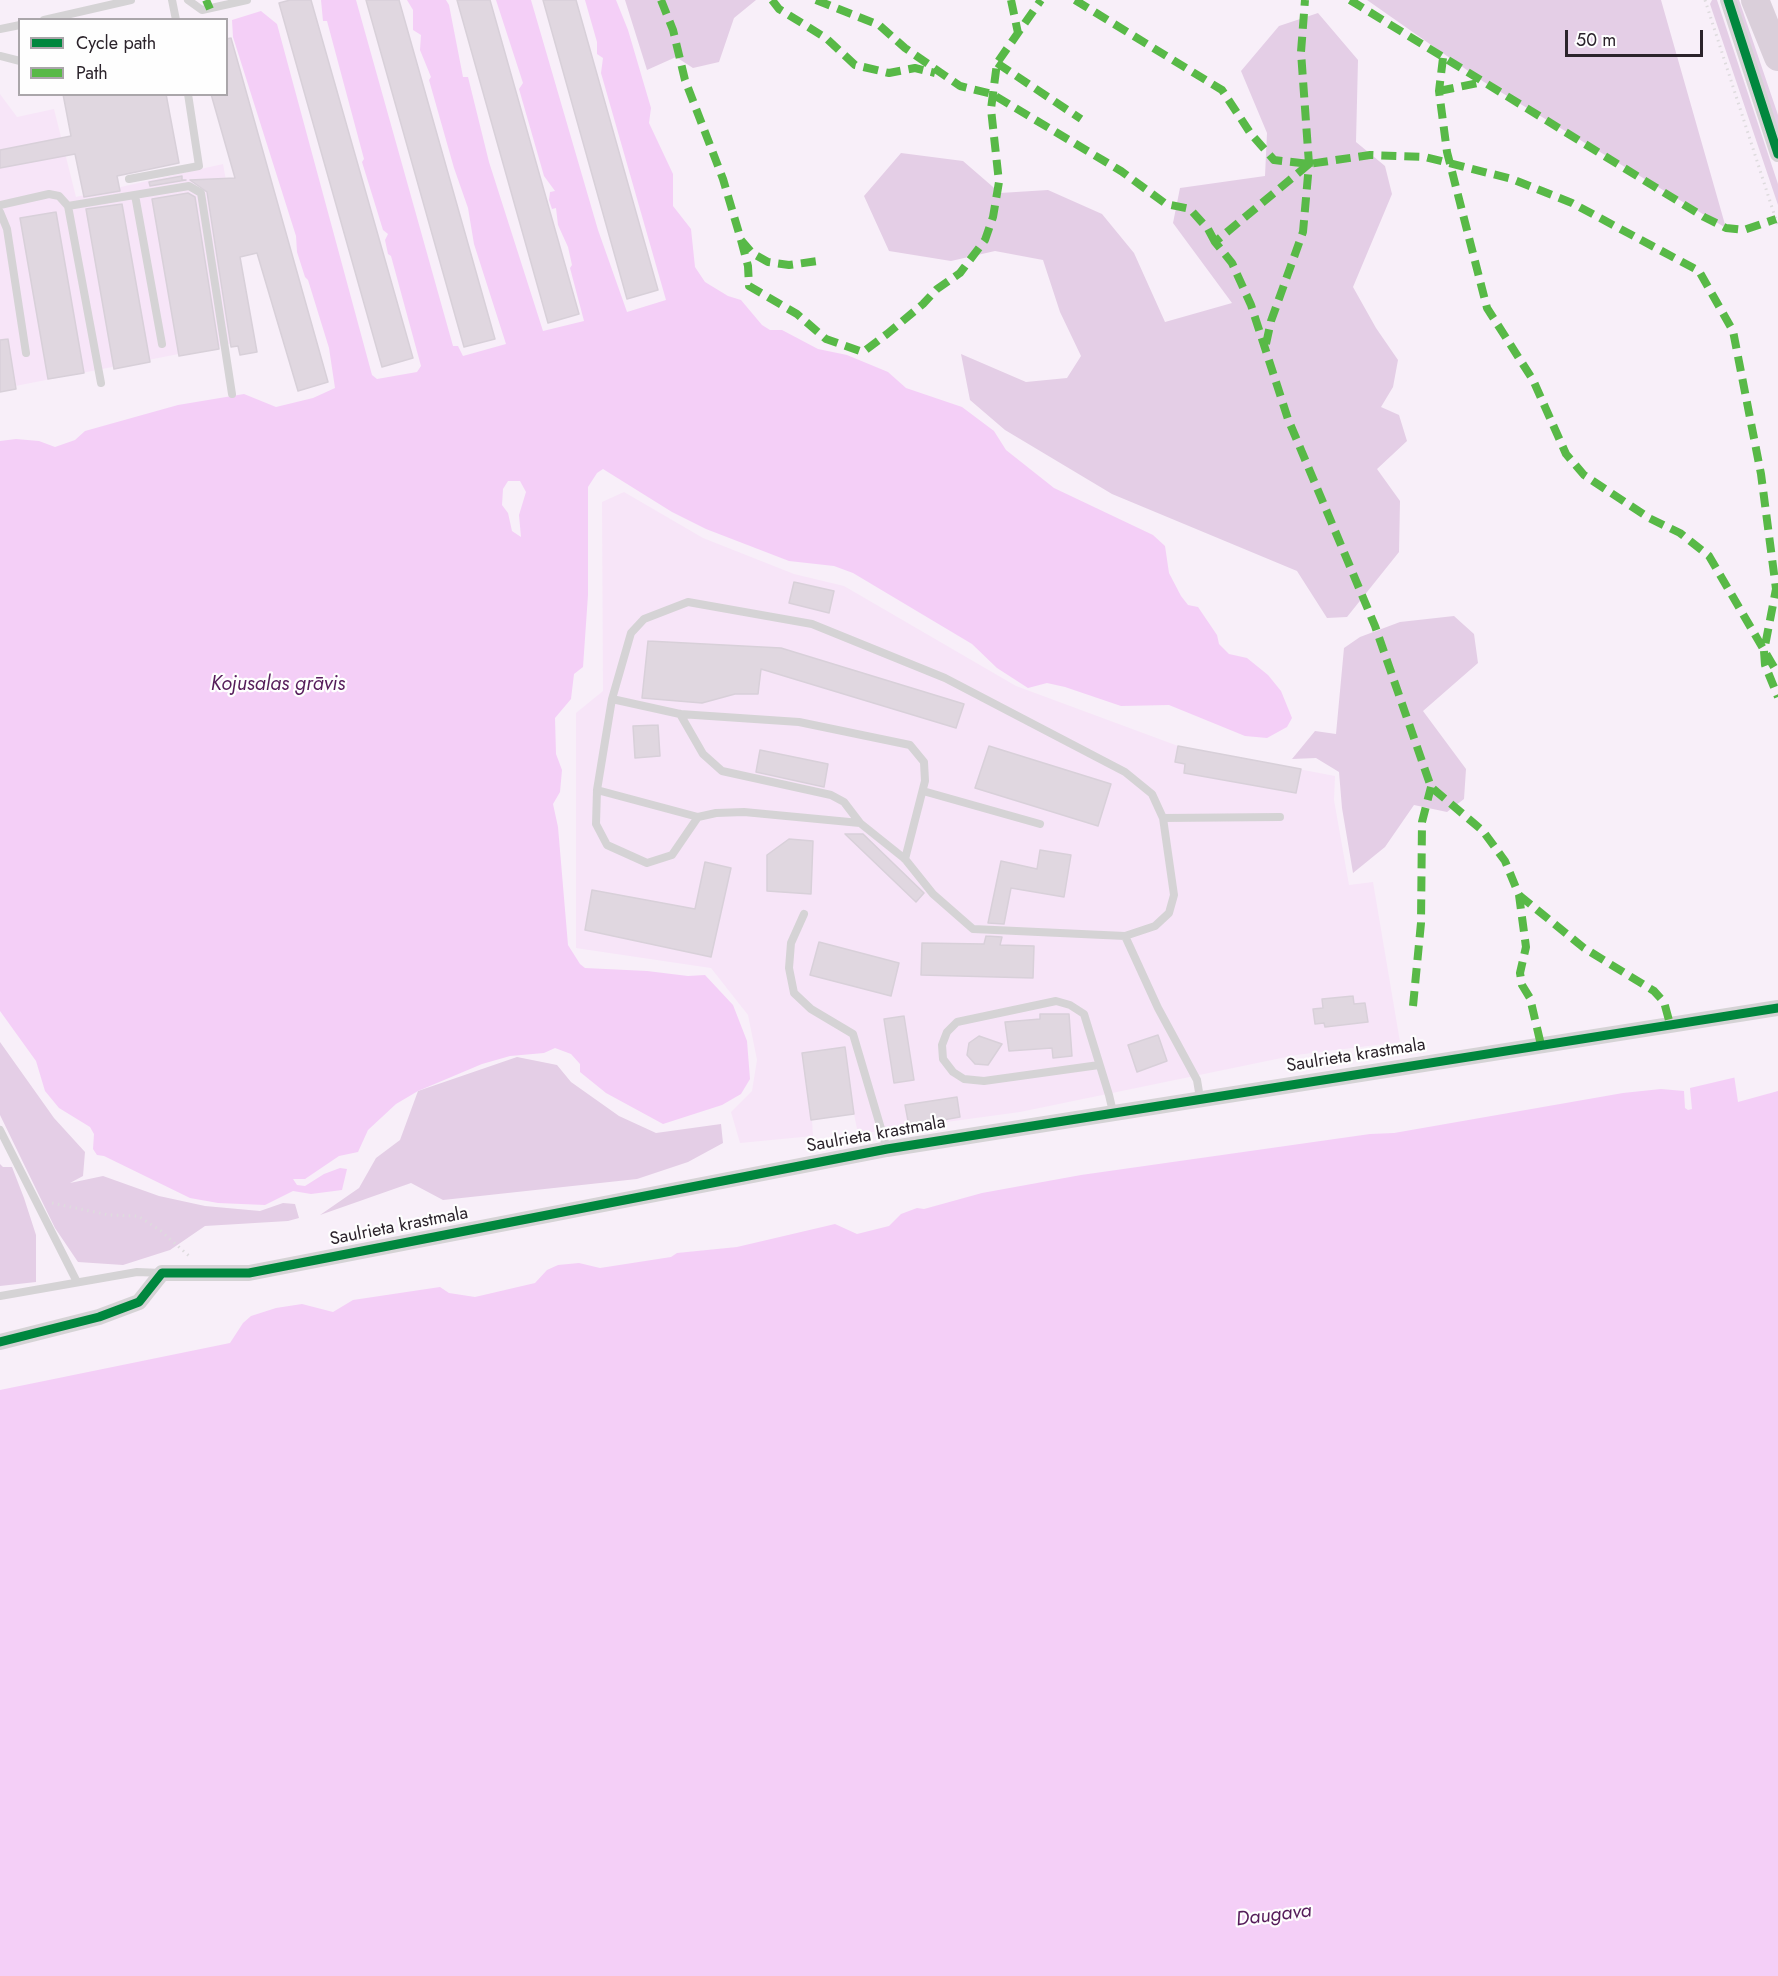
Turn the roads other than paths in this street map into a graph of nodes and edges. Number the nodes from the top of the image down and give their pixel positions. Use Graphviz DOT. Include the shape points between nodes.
graph roads {
  1 [pos="131,0"];
  2 [pos="172,0"];
  3 [pos="188,0"];
  4 [pos="247,0"];
  5 [pos="1728,0"];
  6 [pos="1755,0"];
  7 [pos="53,18"];
  8 [pos="176,18"];
  9 [pos="18,25"];
  10 [pos="0,29"];
  11 [pos="0,56"];
  12 [pos="1778,57"];
  13 [pos="18,60"];
  14 [pos="188,96"];
  15 [pos="1778,154"];
  16 [pos="129,179"];
  17 [pos="135,195"];
  18 [pos="0,205"];
  19 [pos="68,206"];
  20 [pos="0,212"];
  21 [pos="162,344"];
  22 [pos="26,353"];
  23 [pos="101,383"];
  24 [pos="232,394"];
  25 [pos="612,699"];
  26 [pos="680,714"];
  27 [pos="597,790"];
  28 [pos="923,790"];
  29 [pos="698,817"];
  30 [pos="1280,817"];
  31 [pos="1164,818"];
  32 [pos="861,823"];
  33 [pos="1040,824"];
  34 [pos="905,860"];
  35 [pos="804,914"];
  36 [pos="1125,936"];
  37 [pos="1778,1008"];
  38 [pos="1099,1065"];
  39 [pos="1200,1098"];
  40 [pos="1113,1112"];
  41 [pos="0,1130"];
  42 [pos="887,1149"];
  43 [pos="162,1273"];
  44 [pos="77,1282"];
  45 [pos="0,1296"];
  46 [pos="0,1342"];
  1 -- 7 [label="lane"];
  2 -- 8 [label="lane"];
  3 -- 4 [label="lane" via="202,10"];
  5 -- 15 [label="street"];
  6 -- 12 [label="highway"];
  9 -- 10 [label="lane"];
  11 -- 13 [label="lane"];
  14 -- 16 [label="lane" via="199,166"];
  17 -- 19 [label="lane"];
  17 -- 21 [label="lane"];
  17 -- 24 [label="lane" via="189,186 201,193"];
  18 -- 19 [label="lane" via="49,194 59,196"];
  19 -- 23 [label="lane"];
  20 -- 22 [label="lane" via="8,229"];
  25 -- 26 [label="lane"];
  25 -- 27 [label="lane"];
  25 -- 31 [label="lane" via="631,633 644,619 688,602 812,624 945,678 1125,772 1152,794"];
  26 -- 28 [label="lane" via="799,722 910,745 924,762"];
  26 -- 32 [label="lane" via="703,754 722,771 831,795 844,802"];
  27 -- 29 [label="lane"];
  27 -- 29 [label="lane" via="596,824 607,845 646,863 672,855"];
  28 -- 33 [label="lane"];
  28 -- 34 [label="lane"];
  29 -- 32 [label="lane" via="744,812"];
  30 -- 31 [label="lane"];
  31 -- 36 [label="lane" via="1174,895 1169,913 1155,926"];
  32 -- 34 [label="lane"];
  34 -- 36 [label="lane" via="933,894 974,929"];
  35 -- 42 [label="lane" via="791,943 789,968 794,993 811,1009 853,1034"];
  36 -- 39 [label="lane" via="1197,1080"];
  37 -- 39 [label="street, Saulrieta krastmala"];
  38 -- 38 [label="lane" via="984,1081 964,1078 953,1071 943,1059 942,1044 957,1022 1056,1001 1084,1014"];
  38 -- 40 [label="lane"];
  39 -- 40 [label="street, Saulrieta krastmala"];
  40 -- 42 [label="street, Saulrieta krastmala"];
  41 -- 44 [label="lane"];
  42 -- 43 [label="street, Saulrieta krastmala" via="249,1273"];
  43 -- 44 [label="lane" via="137,1272"];
  43 -- 46 [label="street" via="139,1302 99,1317"];
  44 -- 45 [label="lane"];
}
